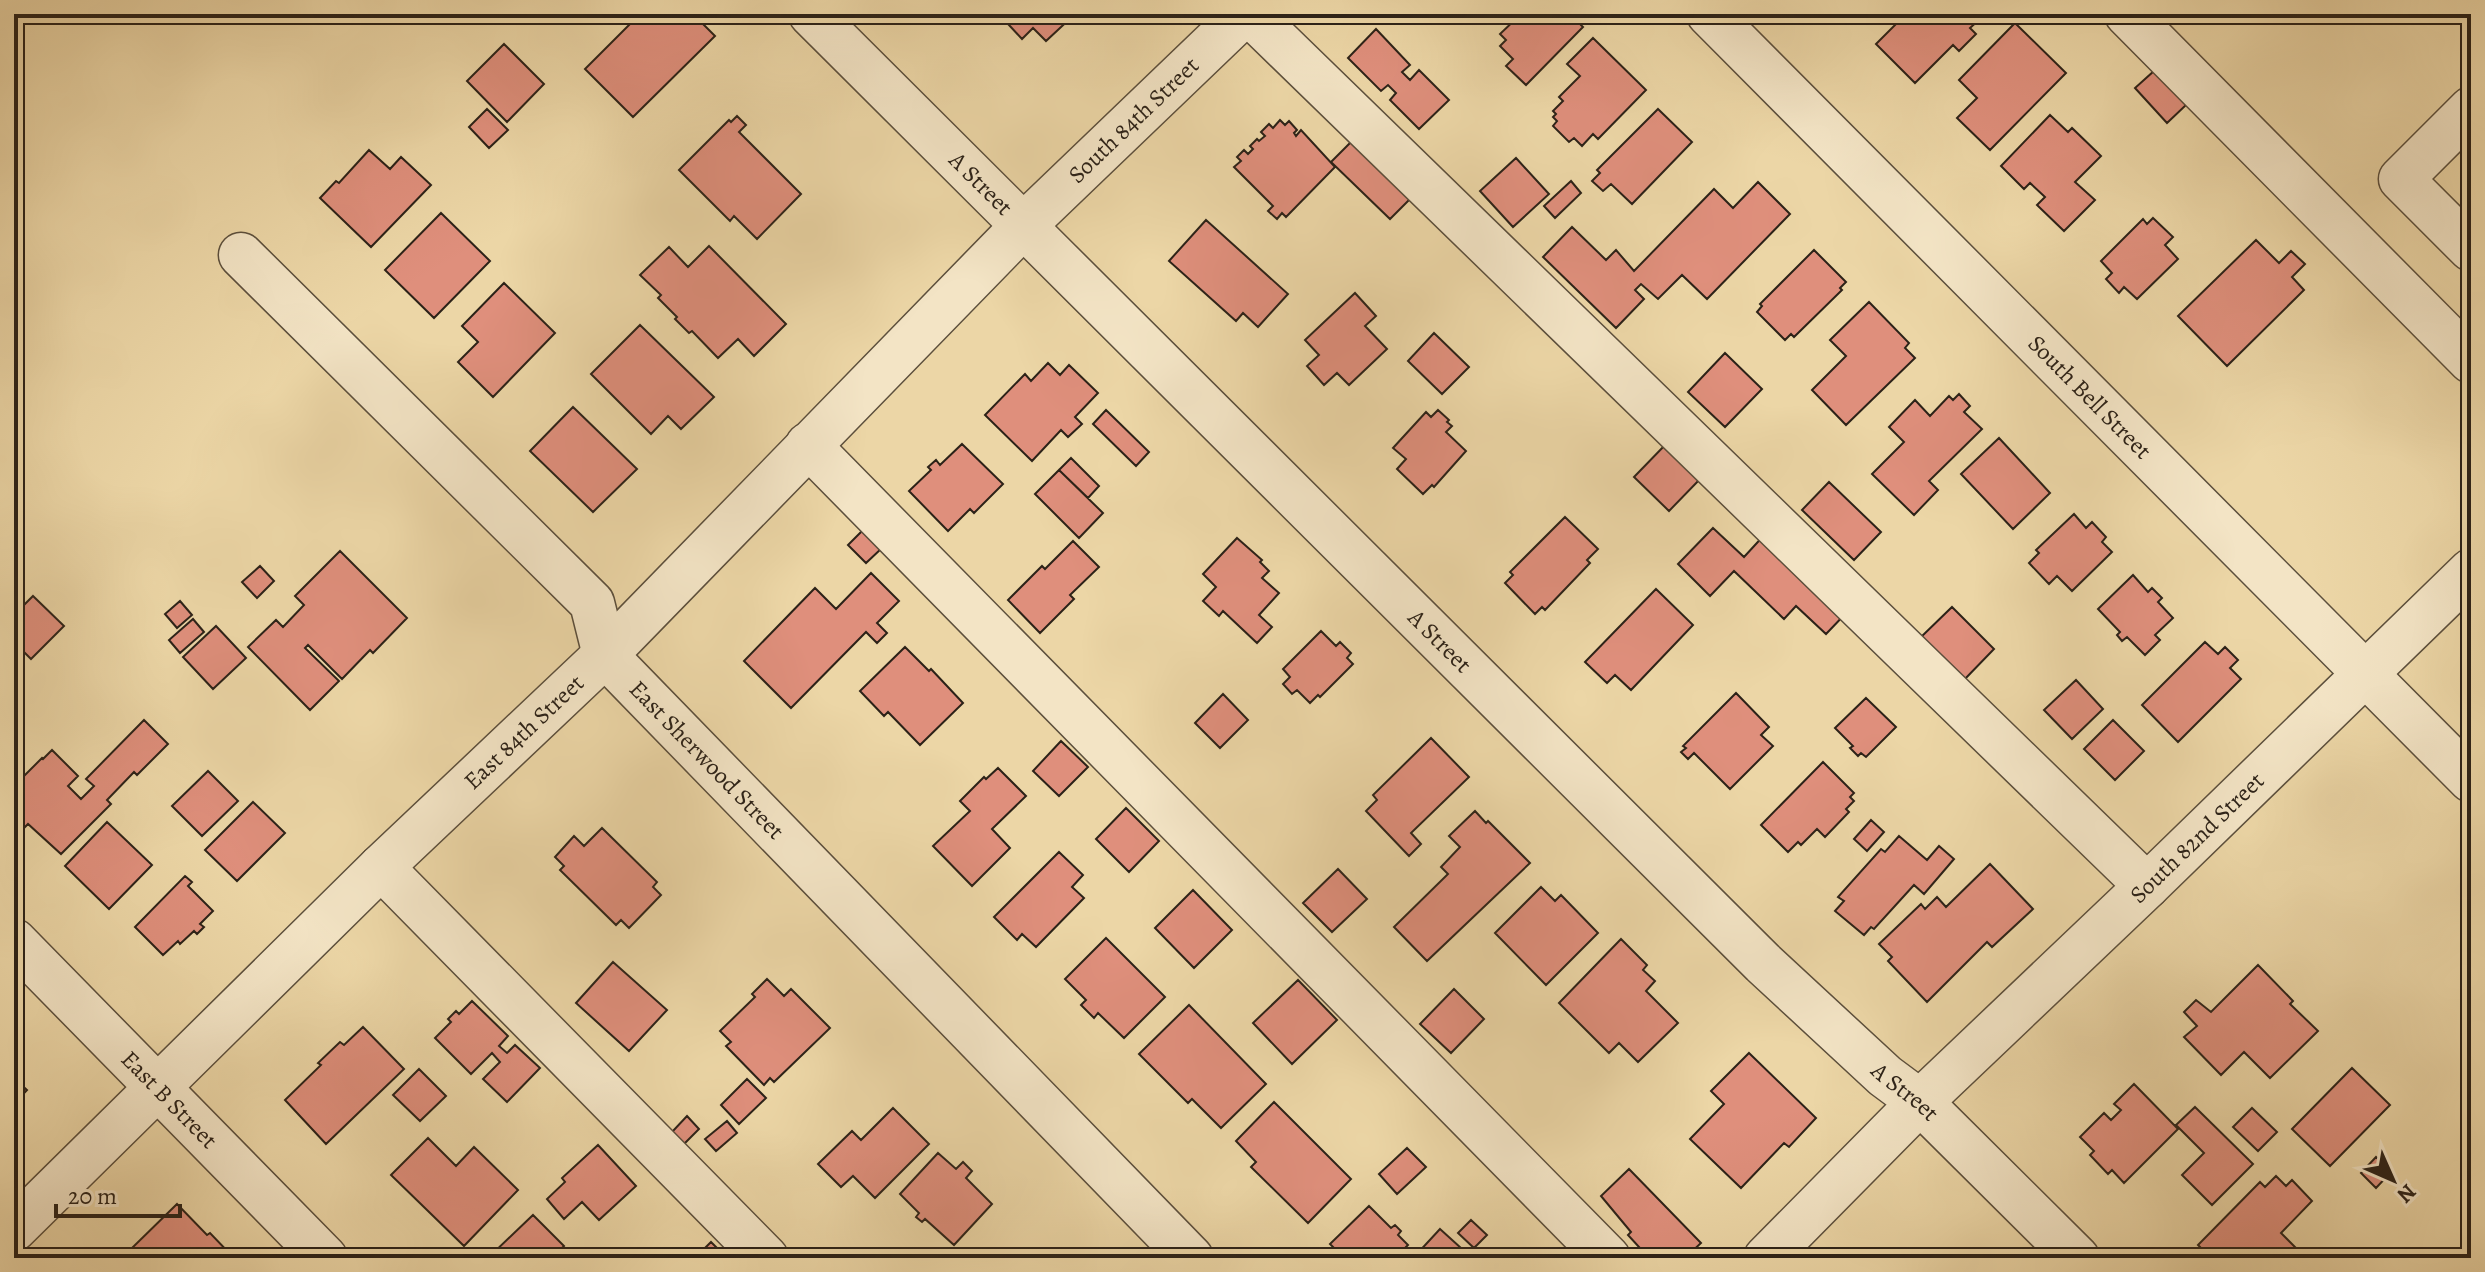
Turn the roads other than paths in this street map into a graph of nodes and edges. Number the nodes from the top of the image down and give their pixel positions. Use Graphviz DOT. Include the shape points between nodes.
graph roads {
  1 [pos="811,14"];
  2 [pos="1247,14"];
  3 [pos="1709,14"];
  4 [pos="2127,14"];
  5 [pos="2471,109"];
  6 [pos="1023,226"];
  7 [pos="2471,249"];
  8 [pos="241,255"];
  9 [pos="2471,361"];
  10 [pos="808,445"];
  11 [pos="2471,571"];
  12 [pos="605,655"];
  13 [pos="2366,674"];
  14 [pos="2471,780"];
  15 [pos="381,867"];
  16 [pos="2147,886"];
  17 [pos="14,941"];
  18 [pos="156,1087"];
  19 [pos="1920,1102"];
  20 [pos="14,1229"];
  21 [pos="325,1258"];
  22 [pos="766,1258"];
  23 [pos="1191,1258"];
  24 [pos="1608,1258"];
  25 [pos="1766,1258"];
  26 [pos="2077,1258"];
  1 -- 6 [label="street, A Street"];
  2 -- 6 [label="street, South 84th Street"];
  2 -- 16 [label="street"];
  3 -- 13 [label="street, South Bell Street"];
  4 -- 9 [label="street"];
  5 -- 7 [label="street" via="2401,179"];
  6 -- 10 [label="street, East 84th Street"];
  6 -- 19 [label="street, A Street" via="1763,963"];
  8 -- 12 [label="street" via="592,603"];
  10 -- 12 [label="street, East 84th Street"];
  10 -- 24 [label="street"];
  11 -- 13 [label="street, South 82nd Street"];
  12 -- 15 [label="street, East 84th Street"];
  12 -- 23 [label="street, East Sherwood Street"];
  13 -- 14 [label="street, South Bell Street"];
  13 -- 16 [label="street, South 82nd Street"];
  15 -- 18 [label="street, East 84th Street"];
  15 -- 22 [label="street"];
  16 -- 19 [label="street, South 82nd Street"];
  17 -- 18 [label="street, East B Street"];
  18 -- 20 [label="street, East 84th Street"];
  18 -- 21 [label="street, East B Street"];
  19 -- 25 [label="street, South 82nd Street"];
  19 -- 26 [label="street, A Street"];
}
